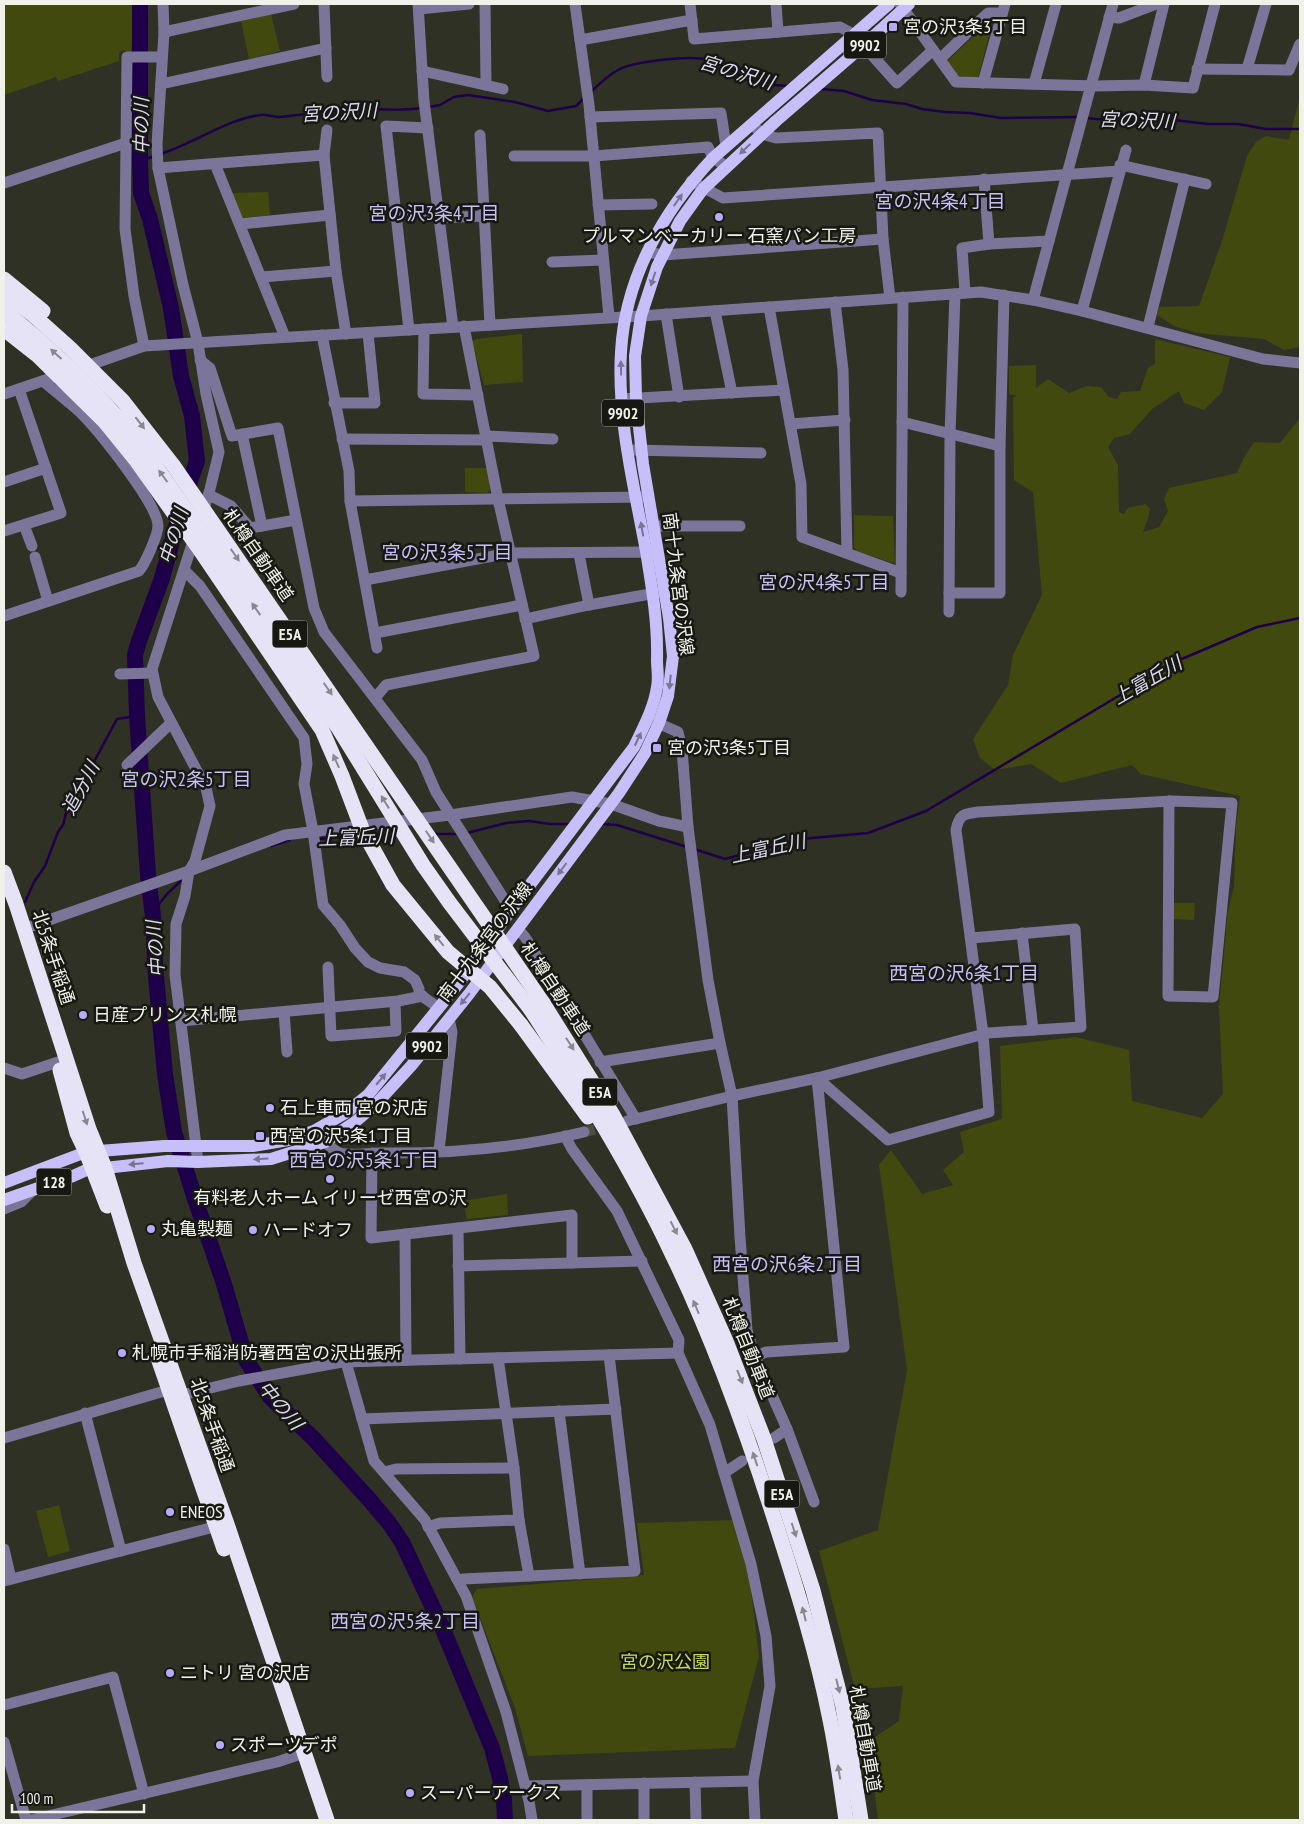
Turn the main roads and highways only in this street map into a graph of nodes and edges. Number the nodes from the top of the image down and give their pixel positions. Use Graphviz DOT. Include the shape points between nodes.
graph roads {
  1 [pos="889,4"];
  2 [pos="904,5"];
  3 [pos="4,279"];
  4 [pos="4,294"];
  5 [pos="4,311"];
  6 [pos="4,329"];
  7 [pos="123,401"];
  8 [pos="642,497"];
  9 [pos="652,554"];
  10 [pos="653,720"];
  11 [pos="4,872"];
  12 [pos="6,894"];
  13 [pos="537,1006"];
  14 [pos="92,1152"];
  15 [pos="98,1168"];
  16 [pos="4,1183"];
  17 [pos="640,1192"];
  18 [pos="4,1200"];
  19 [pos="299,1755"];
  20 [pos="316,1820"];
  21 [pos="326,1820"];
  22 [pos="846,1820"];
  23 [pos="860,1820"];
  8 -- 1 [label="main road, 南十九条宮の沢線 / 9902, one-way" via="628,450 621,399 625,316 641,262 691,181 713,158"];
  2 -- 8 [label="main road, 南十九条宮の沢線 / 9902, one-way" via="864,45 726,166 703,189 680,222 657,267 642,316 635,356"];
  3 -- 7 [label="highway, bridge" via="43,310 78,345"];
  4 -- 7 [label="highway, 札樽自動車道 / E5A, bridge" via="70,348"];
  13 -- 5 [label="highway, 札樽自動車道 / E5A, one-way, bridge" via="439,887 339,729 136,438 71,368"];
  17 -- 6 [label="highway, one-way, bridge" via="521,1025 490,987 448,952 393,885 362,829 322,730 135,459 105,422 38,356"];
  7 -- 13 [label="highway, 札樽自動車道 / E5A, one-way, bridge" via="190,490"];
  9 -- 8 [label="main road, 南十九条宮の沢線 / 9902, one-way"];
  8 -- 9 [label="main road, 南十九条宮の沢線 / 9902" via="654,526"];
  9 -- 10 [label="main road, 南十九条宮の沢線 / 9902" via="672,656 668,696"];
  14 -- 10 [label="main road, 南十九条宮の沢線 / 9902, one-way" via="164,1146 253,1146 288,1140 314,1131 347,1112 368,1095 458,984"];
  10 -- 15 [label="main road, 南十九条宮の沢線 / 9902, one-way" via="646,753 610,806 449,1019 376,1104 355,1122 325,1142 271,1159 168,1161"];
  11 -- 12 [label="highway, 北5条手稲通"];
  12 -- 14 [label="highway, 北5条手稲通, one-way" via="23,929 89,1130"];
  12 -- 14 [label="highway, 北5条手稲通" via="77,1134"];
  13 -- 17 [label="highway, 札樽自動車道 / E5A"];
  13 -- 23 [label="highway, 札樽自動車道 / E5A, one-way" via="613,1114 684,1249 726,1341 764,1439 813,1590 843,1707"];
  14 -- 15 [label="highway, 北5条手稲通"];
  14 -- 16 [label="main road, 128"];
  15 -- 18 [label="main road, 128"];
  15 -- 19 [label="highway, 北5条手稲通" via="102,1192 175,1393"];
  22 -- 17 [label="highway, 札樽自動車道 / E5A, one-way" via="830,1719 799,1595 758,1467 714,1349 673,1254"];
  19 -- 20 [label="highway, 北5条手稲通"];
  19 -- 21 [label="highway, 北5条手稲通"];
}
